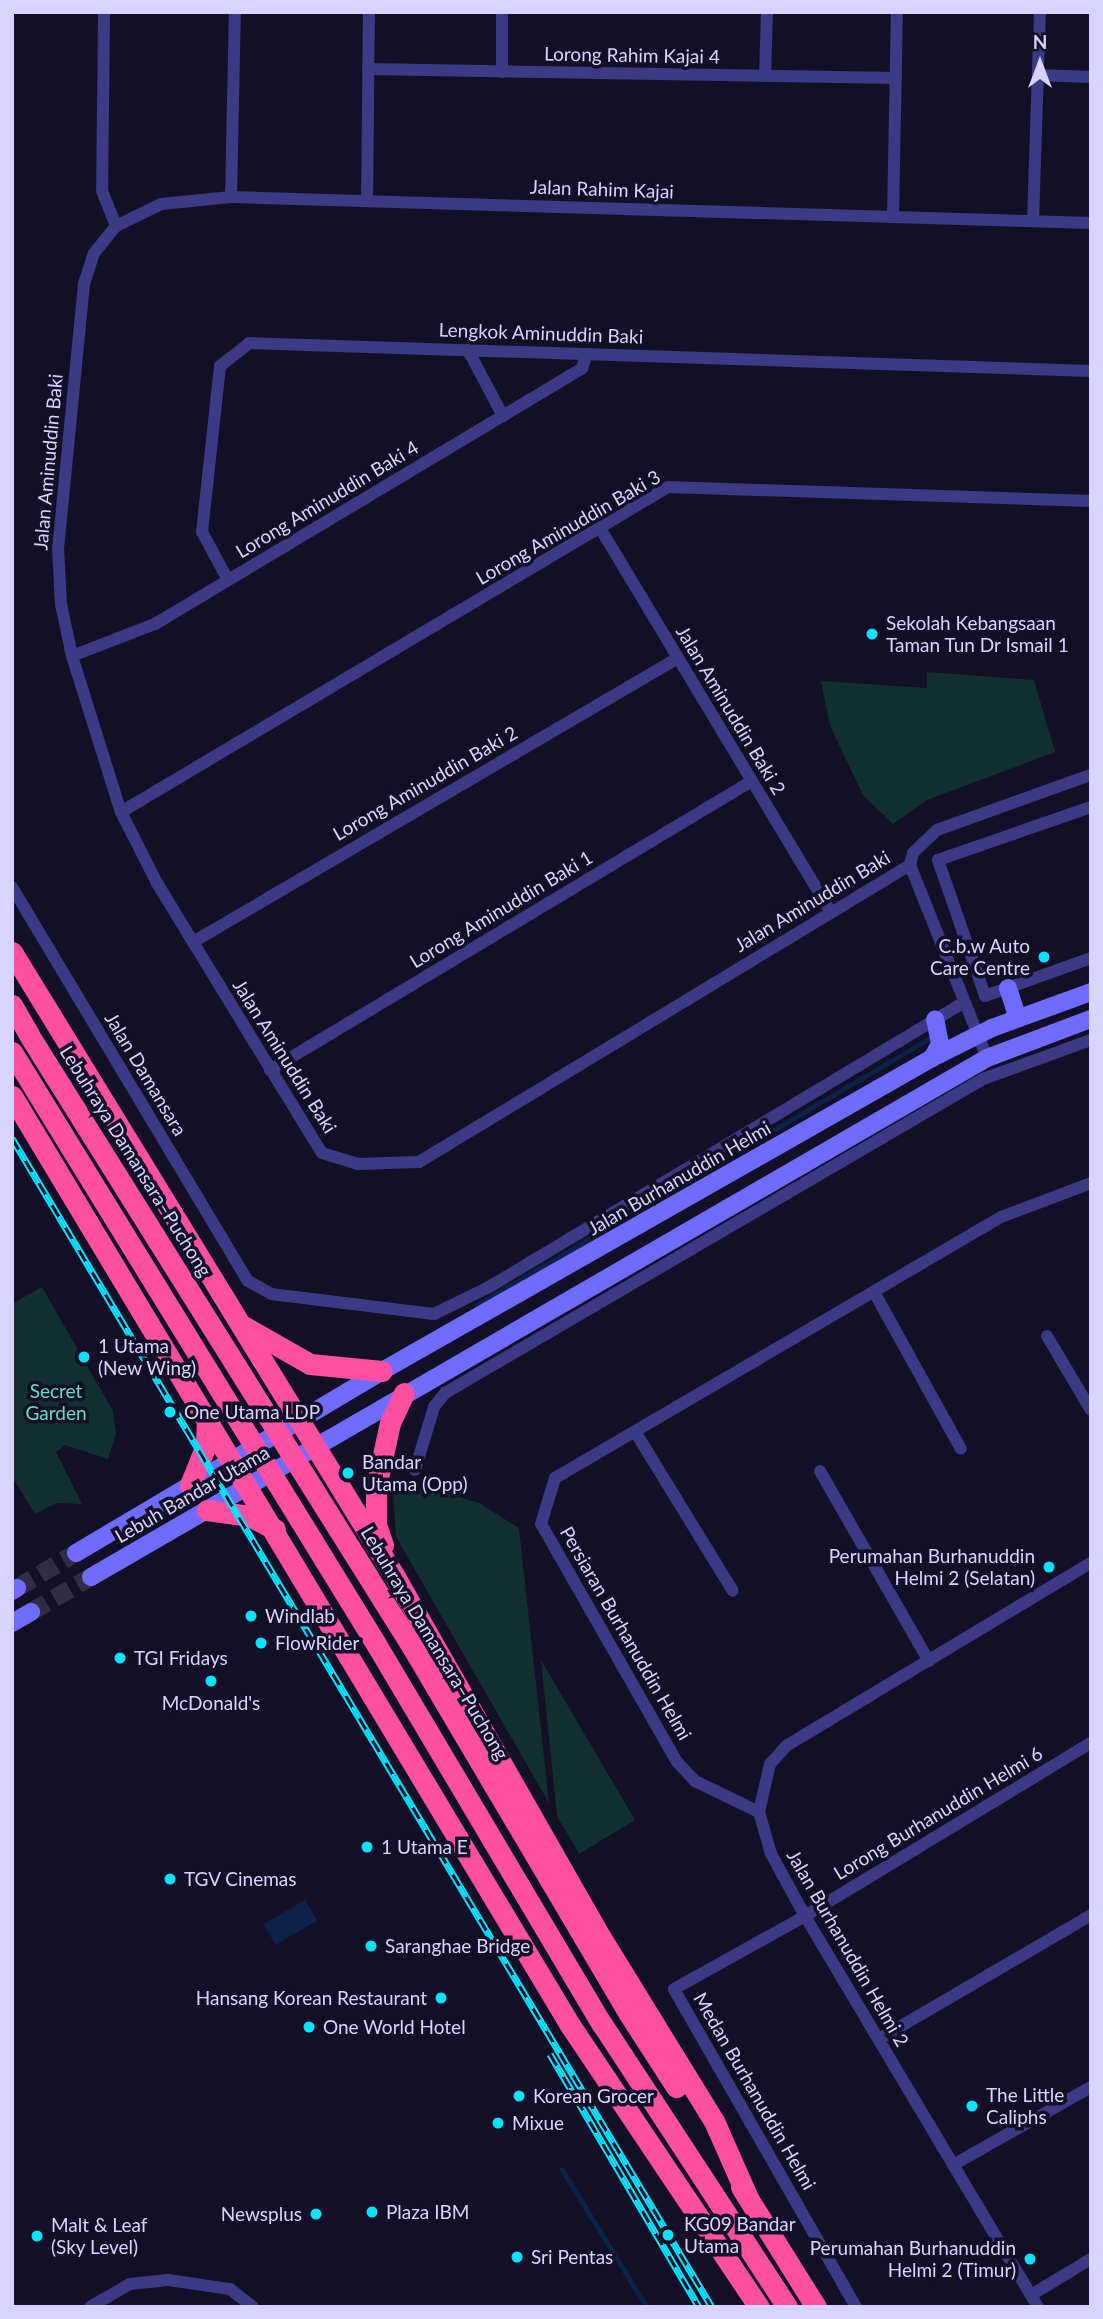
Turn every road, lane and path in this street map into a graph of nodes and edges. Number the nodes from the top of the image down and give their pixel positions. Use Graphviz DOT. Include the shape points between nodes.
graph roads {
  1 [pos="104,12"];
  2 [pos="235,12"];
  3 [pos="369,12"];
  4 [pos="502,12"];
  5 [pos="767,12"];
  6 [pos="897,12"];
  7 [pos="1040,12"];
  8 [pos="368,69"];
  9 [pos="502,72"];
  10 [pos="1038,75"];
  11 [pos="765,76"];
  12 [pos="1091,77"];
  13 [pos="896,78"];
  14 [pos="231,197"];
  15 [pos="367,201"];
  16 [pos="893,217"];
  17 [pos="1033,222"];
  18 [pos="1091,223"];
  19 [pos="117,226"];
  20 [pos="468,350"];
  21 [pos="587,354"];
  22 [pos="1091,371"];
  23 [pos="503,415"];
  24 [pos="1091,501"];
  25 [pos="600,528"];
  26 [pos="228,580"];
  27 [pos="72,656"];
  28 [pos="678,657"];
  29 [pos="1091,775"];
  30 [pos="752,781"];
  31 [pos="1091,807"];
  32 [pos="121,811"];
  33 [pos="909,865"];
  34 [pos="12,887"];
  35 [pos="830,911"];
  36 [pos="959,919"];
  37 [pos="935,928"];
  38 [pos="193,942"];
  39 [pos="12,952"];
  40 [pos="1091,958"];
  41 [pos="1007,988"];
  42 [pos="1091,992"];
  43 [pos="963,1003"];
  44 [pos="12,1005"];
  45 [pos="1018,1018"];
  46 [pos="935,1019"];
  47 [pos="1091,1019"];
  48 [pos="978,1034"];
  49 [pos="1091,1041"];
  50 [pos="12,1052"];
  51 [pos="932,1058"];
  52 [pos="987,1058"];
  53 [pos="270,1070"];
  54 [pos="12,1096"];
  55 [pos="1091,1183"];
  56 [pos="248,1281"];
  57 [pos="874,1292"];
  58 [pos="243,1326"];
  59 [pos="1047,1336"];
  60 [pos="267,1370"];
  61 [pos="382,1371"];
  62 [pos="404,1393"];
  63 [pos="1091,1410"];
  64 [pos="205,1412"];
  65 [pos="298,1420"];
  66 [pos="636,1433"];
  67 [pos="314,1446"];
  68 [pos="961,1449"];
  69 [pos="233,1459"];
  70 [pos="415,1470"];
  71 [pos="820,1471"];
  72 [pos="190,1485"];
  73 [pos="249,1485"];
  74 [pos="341,1488"];
  75 [pos="207,1510"];
  76 [pos="275,1529"];
  77 [pos="76,1553"];
  78 [pos="1091,1563"];
  79 [pos="394,1574"];
  80 [pos="91,1577"];
  81 [pos="733,1591"];
  82 [pos="31,1612"];
  83 [pos="12,1623"];
  84 [pos="331,1626"];
  85 [pos="929,1661"];
  86 [pos="1091,1743"];
  87 [pos="759,1812"];
  88 [pos="1091,1915"];
  89 [pos="805,1916"];
  90 [pos="878,2039"];
  91 [pos="1091,2087"];
  92 [pos="953,2165"];
  93 [pos="748,2198"];
  94 [pos="1091,2259"];
  95 [pos="732,2269"];
  96 [pos="1031,2295"];
  97 [pos="782,2302"];
  98 [pos="90,2307"];
  99 [pos="253,2307"];
  100 [pos="752,2307"];
  101 [pos="759,2307"];
  102 [pos="816,2307"];
  103 [pos="856,2307"];
  104 [pos="1038,2307"];
  1 -- 19 [label="street" via="102,191"];
  2 -- 14 [label="street"];
  3 -- 8 [label="street"];
  4 -- 9 [label="street"];
  5 -- 11 [label="street"];
  6 -- 13 [label="street"];
  7 -- 10 [label="street"];
  8 -- 9 [label="street, Lorong Rahim Kajai 4"];
  8 -- 15 [label="street"];
  9 -- 11 [label="street, Lorong Rahim Kajai 4"];
  10 -- 12 [label="street"];
  10 -- 17 [label="street"];
  11 -- 13 [label="street, Lorong Rahim Kajai 4"];
  13 -- 16 [label="street"];
  14 -- 15 [label="street, Jalan Rahim Kajai"];
  14 -- 19 [label="street, Jalan Rahim Kajai" via="161,204"];
  15 -- 16 [label="street, Jalan Rahim Kajai"];
  16 -- 17 [label="street, Jalan Rahim Kajai"];
  17 -- 18 [label="street, Jalan Rahim Kajai"];
  19 -- 27 [label="street, Jalan Aminuddin Baki" via="94,253 84,284 58,547 61,604"];
  20 -- 21 [label="street, Lengkok Aminuddin Baki"];
  20 -- 23 [label="street"];
  20 -- 26 [label="street, Lengkok Aminuddin Baki" via="249,343 232,353 220,366 202,532"];
  21 -- 22 [label="street, Lengkok Aminuddin Baki"];
  21 -- 23 [label="street, Lorong Aminuddin Baki 4" via="582,368"];
  23 -- 26 [label="street, Lorong Aminuddin Baki 4"];
  24 -- 25 [label="street, Lorong Aminuddin Baki 3" via="668,487"];
  25 -- 28 [label="street, Jalan Aminuddin Baki 2"];
  25 -- 32 [label="street, Lorong Aminuddin Baki 3"];
  26 -- 27 [label="street, Lorong Aminuddin Baki 4" via="155,624"];
  27 -- 32 [label="street, Jalan Aminuddin Baki"];
  28 -- 30 [label="street, Jalan Aminuddin Baki 2"];
  28 -- 38 [label="street, Lorong Aminuddin Baki 2"];
  29 -- 33 [label="street, Jalan Aminuddin Baki" via="937,830 922,841"];
  30 -- 35 [label="street, Jalan Aminuddin Baki 2"];
  30 -- 53 [label="street, Lorong Aminuddin Baki 1"];
  31 -- 36 [label="street" via="938,860"];
  32 -- 38 [label="street, Jalan Aminuddin Baki"];
  33 -- 35 [label="street, Jalan Aminuddin Baki"];
  33 -- 37 [label="street"];
  34 -- 56 [label="street, Jalan Damansara"];
  35 -- 53 [label="street, Jalan Aminuddin Baki" via="419,1161 357,1164 322,1153"];
  36 -- 37 [label="street"];
  36 -- 41 [label="street" via="985,996"];
  37 -- 43 [label="street"];
  38 -- 53 [label="street, Jalan Aminuddin Baki"];
  39 -- 58 [label="highway"];
  40 -- 41 [label="street"];
  41 -- 45 [label="main road"];
  42 -- 45 [label="main road, Jalan Burhanuddin Helmi"];
  43 -- 46 [label="street, Jalan Burhanuddin Helmi"];
  43 -- 48 [label="street"];
  44 -- 93 [label="highway, Lebuhraya Damansara–Puchong, bridge" via="412,1647 629,2014"];
  45 -- 48 [label="main road, Jalan Burhanuddin Helmi"];
  46 -- 51 [label="main road" via="940,1044"];
  46 -- 56 [label="street, Jalan Burhanuddin Helmi" via="447,1311 434,1314 271,1294"];
  47 -- 52 [label="main road"];
  48 -- 51 [label="main road, Jalan Burhanuddin Helmi"];
  48 -- 52 [label="street"];
  49 -- 70 [label="street" via="983,1079 445,1393 434,1407"];
  50 -- 97 [label="highway, bridge" via="369,1632 602,2024"];
  51 -- 61 [label="main road, Jalan Burhanuddin Helmi"];
  52 -- 62 [label="main road"];
  54 -- 64 [label="highway"];
  55 -- 57 [label="street, Persiaran Burhanuddin Helmi" via="1002,1217"];
  57 -- 66 [label="street, Persiaran Burhanuddin Helmi"];
  57 -- 68 [label="street"];
  58 -- 60 [label="highway"];
  58 -- 61 [label="highway" via="310,1364"];
  59 -- 63 [label="street"];
  60 -- 64 [label="highway" via="270,1388 253,1409"];
  60 -- 65 [label="highway"];
  61 -- 65 [label="main road, Jalan Burhanuddin Helmi"];
  62 -- 67 [label="main road"];
  62 -- 79 [label="highway" via="390,1423 376,1486 376,1525"];
  64 -- 69 [label="highway"];
  64 -- 72 [label="highway" via="206,1445"];
  65 -- 67 [label="highway"];
  65 -- 69 [label="main road, Lebuh Bandar Utama"];
  66 -- 81 [label="street"];
  66 -- 87 [label="street, Persiaran Burhanuddin Helmi" via="555,1478 541,1524 677,1762 695,1781"];
  67 -- 73 [label="main road, Lebuh Bandar Utama"];
  67 -- 74 [label="highway"];
  69 -- 72 [label="main road, Lebuh Bandar Utama"];
  69 -- 73 [label="highway"];
  71 -- 85 [label="street"];
  72 -- 77 [label="main road, Lebuh Bandar Utama"];
  73 -- 75 [label="main road, Lebuh Bandar Utama"];
  73 -- 76 [label="highway"];
  74 -- 79 [label="highway"];
  74 -- 84 [label="highway" via="319,1482 303,1489 283,1509 280,1520 330,1613"];
  75 -- 76 [label="highway" via="249,1516"];
  75 -- 80 [label="main road, Lebuh Bandar Utama"];
  76 -- 84 [label="highway"];
  78 -- 85 [label="street, Jalan Burhanuddin Helmi 2"];
  79 -- 93 [label="highway" via="600,1936 713,2121"];
  82 -- 83 [label="main road"];
  84 -- 95 [label="highway" via="570,2025"];
  85 -- 87 [label="street, Jalan Burhanuddin Helmi 2" via="786,1746 770,1764"];
  86 -- 89 [label="street, Lorong Burhanuddin Helmi 6"];
  87 -- 89 [label="street, Jalan Burhanuddin Helmi 2" via="771,1854"];
  88 -- 90 [label="street"];
  89 -- 90 [label="street, Jalan Burhanuddin Helmi 2"];
  89 -- 103 [label="street, Medan Burhanuddin Helmi" via="674,1989"];
  90 -- 92 [label="street, Jalan Burhanuddin Helmi 2"];
  91 -- 92 [label="street"];
  92 -- 96 [label="street, Jalan Burhanuddin Helmi 2"];
  93 -- 102 [label="highway, Lebuhraya Damansara–Puchong"];
  94 -- 96 [label="street"];
  95 -- 100 [label="main road"];
  95 -- 101 [label="highway"];
  96 -- 104 [label="street, Jalan Burhanuddin Helmi 2"];
  98 -- 99 [label="street" via="130,2284 168,2280 230,2289"];
}
